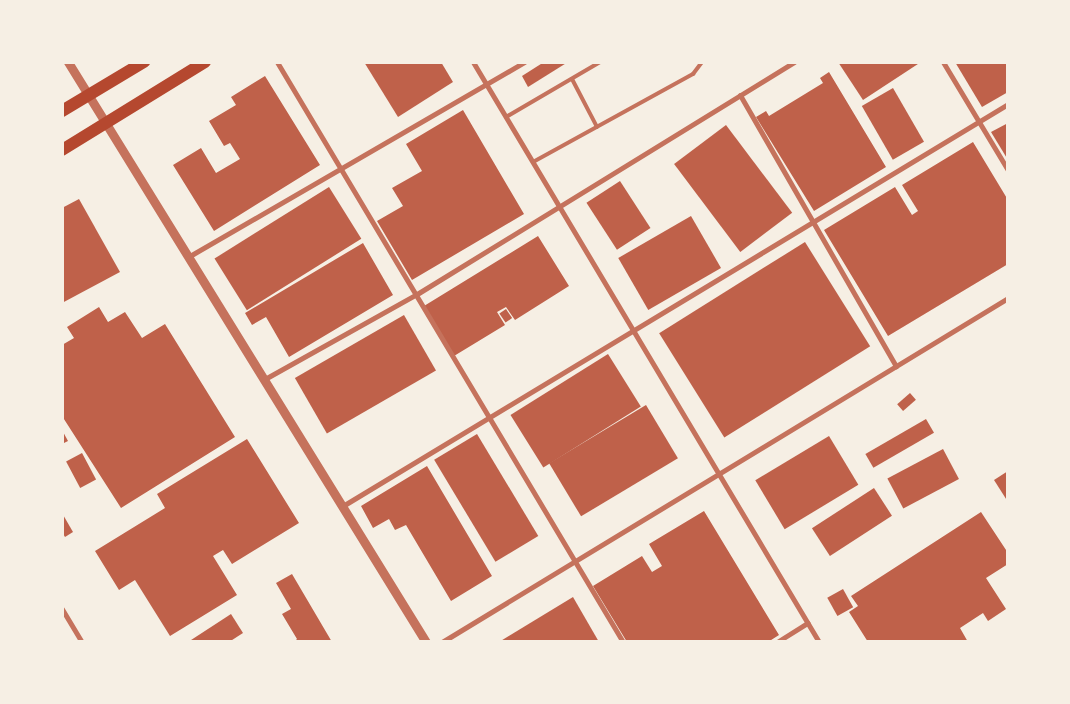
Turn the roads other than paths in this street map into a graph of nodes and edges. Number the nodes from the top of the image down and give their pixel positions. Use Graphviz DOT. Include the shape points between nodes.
graph roads {
  1 [pos="68,62"];
  2 [pos="144,62"];
  3 [pos="205,62"];
  4 [pos="278,62"];
  5 [pos="473,62"];
  6 [pos="525,62"];
  7 [pos="600,62"];
  8 [pos="702,62"];
  9 [pos="794,62"];
  10 [pos="943,62"];
  11 [pos="572,79"];
  12 [pos="487,86"];
  13 [pos="740,95"];
  14 [pos="88,96"];
  15 [pos="1008,104"];
  16 [pos="62,111"];
  17 [pos="506,117"];
  18 [pos="978,120"];
  19 [pos="106,123"];
  20 [pos="597,127"];
  21 [pos="62,150"];
  22 [pos="533,162"];
  23 [pos="339,169"];
  24 [pos="1008,170"];
  25 [pos="560,206"];
  26 [pos="812,222"];
  27 [pos="186,258"];
  28 [pos="417,294"];
  29 [pos="1008,298"];
  30 [pos="633,330"];
  31 [pos="896,366"];
  32 [pos="262,380"];
  33 [pos="488,417"];
  34 [pos="719,473"];
  35 [pos="341,507"];
  36 [pos="574,561"];
  37 [pos="62,609"];
  38 [pos="808,623"];
  39 [pos="82,642"];
  40 [pos="426,642"];
  41 [pos="442,642"];
  42 [pos="623,642"];
  43 [pos="777,642"];
  44 [pos="819,642"];
  1 -- 14 [label="street"];
  2 -- 14 [label="main road"];
  3 -- 19 [label="main road"];
  4 -- 23 [label="street"];
  5 -- 12 [label="street"];
  6 -- 12 [label="street"];
  7 -- 11 [label="lane"];
  8 -- 20 [label="lane" via="694,74"];
  9 -- 13 [label="street"];
  10 -- 18 [label="street"];
  11 -- 17 [label="lane"];
  11 -- 20 [label="lane"];
  12 -- 17 [label="street"];
  12 -- 23 [label="street"];
  13 -- 25 [label="street"];
  13 -- 26 [label="street"];
  14 -- 16 [label="main road"];
  14 -- 19 [label="street"];
  15 -- 18 [label="street"];
  17 -- 22 [label="street"];
  18 -- 24 [label="street"];
  18 -- 26 [label="street"];
  19 -- 21 [label="main road"];
  19 -- 27 [label="street"];
  20 -- 22 [label="lane"];
  22 -- 25 [label="street"];
  23 -- 27 [label="street"];
  23 -- 28 [label="street"];
  25 -- 28 [label="street"];
  25 -- 30 [label="street"];
  26 -- 30 [label="street"];
  26 -- 31 [label="street"];
  27 -- 32 [label="street"];
  28 -- 32 [label="street"];
  28 -- 33 [label="street"];
  29 -- 31 [label="street"];
  30 -- 33 [label="street"];
  30 -- 34 [label="street"];
  31 -- 34 [label="street"];
  32 -- 35 [label="street"];
  33 -- 35 [label="street"];
  33 -- 36 [label="street"];
  34 -- 36 [label="street"];
  34 -- 38 [label="street"];
  35 -- 40 [label="street"];
  36 -- 41 [label="street"];
  36 -- 42 [label="street"];
  37 -- 39 [label="street"];
  38 -- 43 [label="street"];
  38 -- 44 [label="street"];
}
